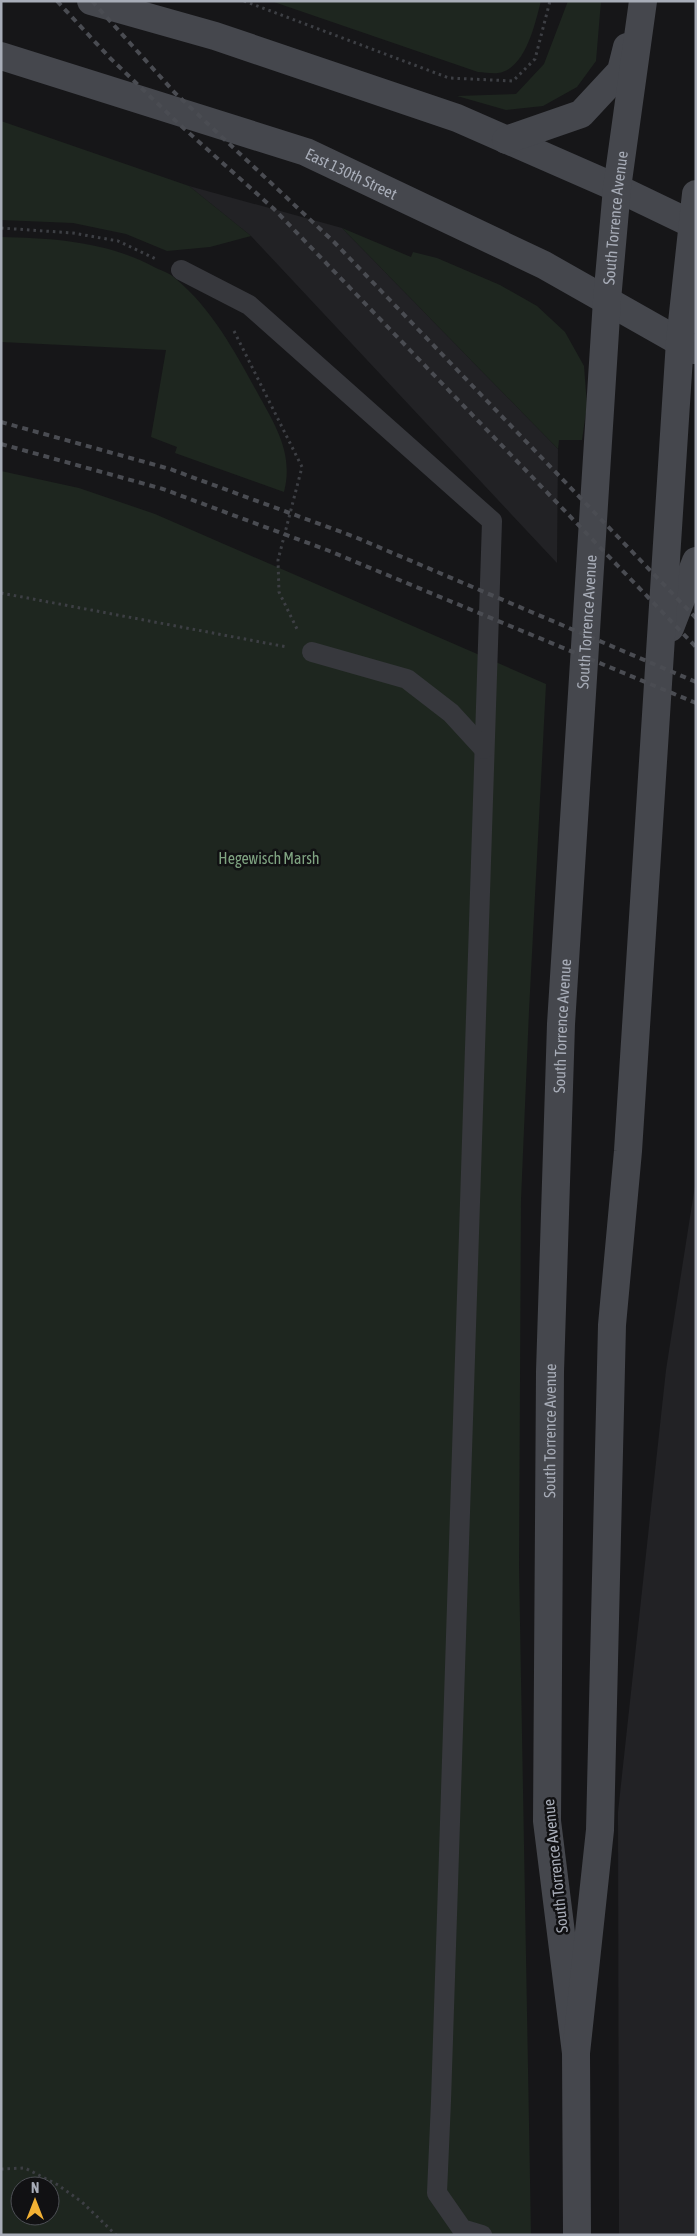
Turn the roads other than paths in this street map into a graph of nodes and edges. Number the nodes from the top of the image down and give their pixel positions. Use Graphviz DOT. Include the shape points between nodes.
graph roads {
  1 [pos="91,1"];
  2 [pos="637,1"];
  3 [pos="643,1"];
  4 [pos="1,56"];
  5 [pos="506,140"];
  6 [pos="617,188"];
  7 [pos="696,194"];
  8 [pos="694,224"];
  9 [pos="181,270"];
  10 [pos="607,300"];
  11 [pos="688,346"];
  12 [pos="696,561"];
  13 [pos="312,652"];
  14 [pos="660,655"];
  15 [pos="484,748"];
  16 [pos="576,2053"];
  17 [pos="482,2235"];
  18 [pos="577,2235"];
  1 -- 5 [label="main road" via="215,36 456,118"];
  2 -- 5 [label="main road" via="621,71 581,114"];
  3 -- 6 [label="main road, South Torrence Avenue"];
  4 -- 10 [label="main road, East 130th Street" via="306,152 544,265"];
  5 -- 6 [label="main road"];
  6 -- 8 [label="main road"];
  6 -- 10 [label="main road, South Torrence Avenue"];
  7 -- 8 [label="main road, South Torrence Avenue"];
  8 -- 11 [label="main road, South Torrence Avenue"];
  9 -- 15 [label="lane" via="249,305 492,521"];
  10 -- 11 [label="main road, East 130th Street"];
  10 -- 16 [label="main road, South Torrence Avenue" via="561,1024 550,1372 547,1821"];
  11 -- 14 [label="main road, South Torrence Avenue"];
  12 -- 14 [label="main road"];
  13 -- 15 [label="lane" via="407,679 451,713"];
  14 -- 16 [label="main road, South Torrence Avenue" via="629,1141 612,1325 600,1830"];
  15 -- 17 [label="lane" via="437,2193 462,2229"];
  16 -- 18 [label="main road, South Torrence Avenue"];
}
